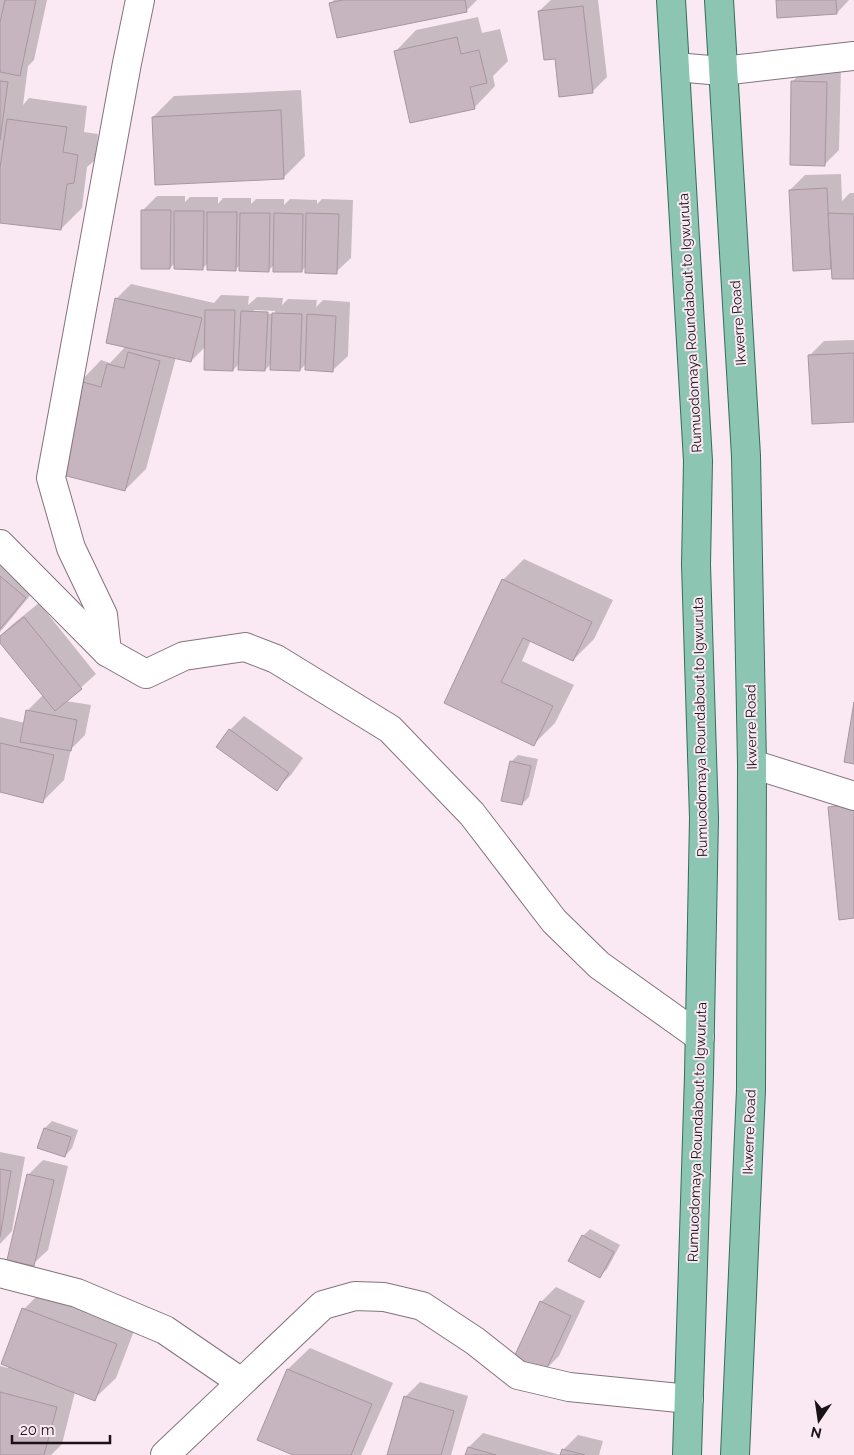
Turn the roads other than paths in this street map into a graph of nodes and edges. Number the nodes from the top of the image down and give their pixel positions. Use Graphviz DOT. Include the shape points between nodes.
graph roads {
  1 [pos="140,0"];
  2 [pos="672,0"];
  3 [pos="719,0"];
  4 [pos="854,56"];
  5 [pos="676,67"];
  6 [pos="722,71"];
  7 [pos="0,544"];
  8 [pos="107,652"];
  9 [pos="752,764"];
  10 [pos="854,796"];
  11 [pos="700,1037"];
  12 [pos="0,1273"];
  13 [pos="241,1382"];
  14 [pos="689,1399"];
  15 [pos="165,1455"];
  16 [pos="687,1455"];
  17 [pos="735,1455"];
  1 -- 8 [label="street" via="50,478 72,548 103,615"];
  2 -- 5 [label="main road, Rumuodomaya Roundabout to Igwuruta"];
  3 -- 6 [label="main road, Ikwerre Road"];
  4 -- 6 [label="street"];
  5 -- 6 [label="street"];
  5 -- 11 [label="main road, Rumuodomaya Roundabout to Igwuruta" via="698,461 696,565 704,818"];
  6 -- 9 [label="main road, Ikwerre Road" via="746,456"];
  7 -- 8 [label="street"];
  8 -- 11 [label="street" via="146,674 184,656 245,647 276,658 390,729 472,814 554,921 599,965"];
  9 -- 10 [label="street"];
  9 -- 17 [label="main road, Ikwerre Road" via="751,1090"];
  11 -- 14 [label="main road, Rumuodomaya Roundabout to Igwuruta"];
  12 -- 13 [label="street" via="77,1294 165,1330"];
  13 -- 14 [label="street" via="322,1305 364,1296 422,1306 475,1341 518,1375 569,1387"];
  13 -- 15 [label="street"];
  14 -- 16 [label="main road, Rumuodomaya Roundabout to Igwuruta"];
}
